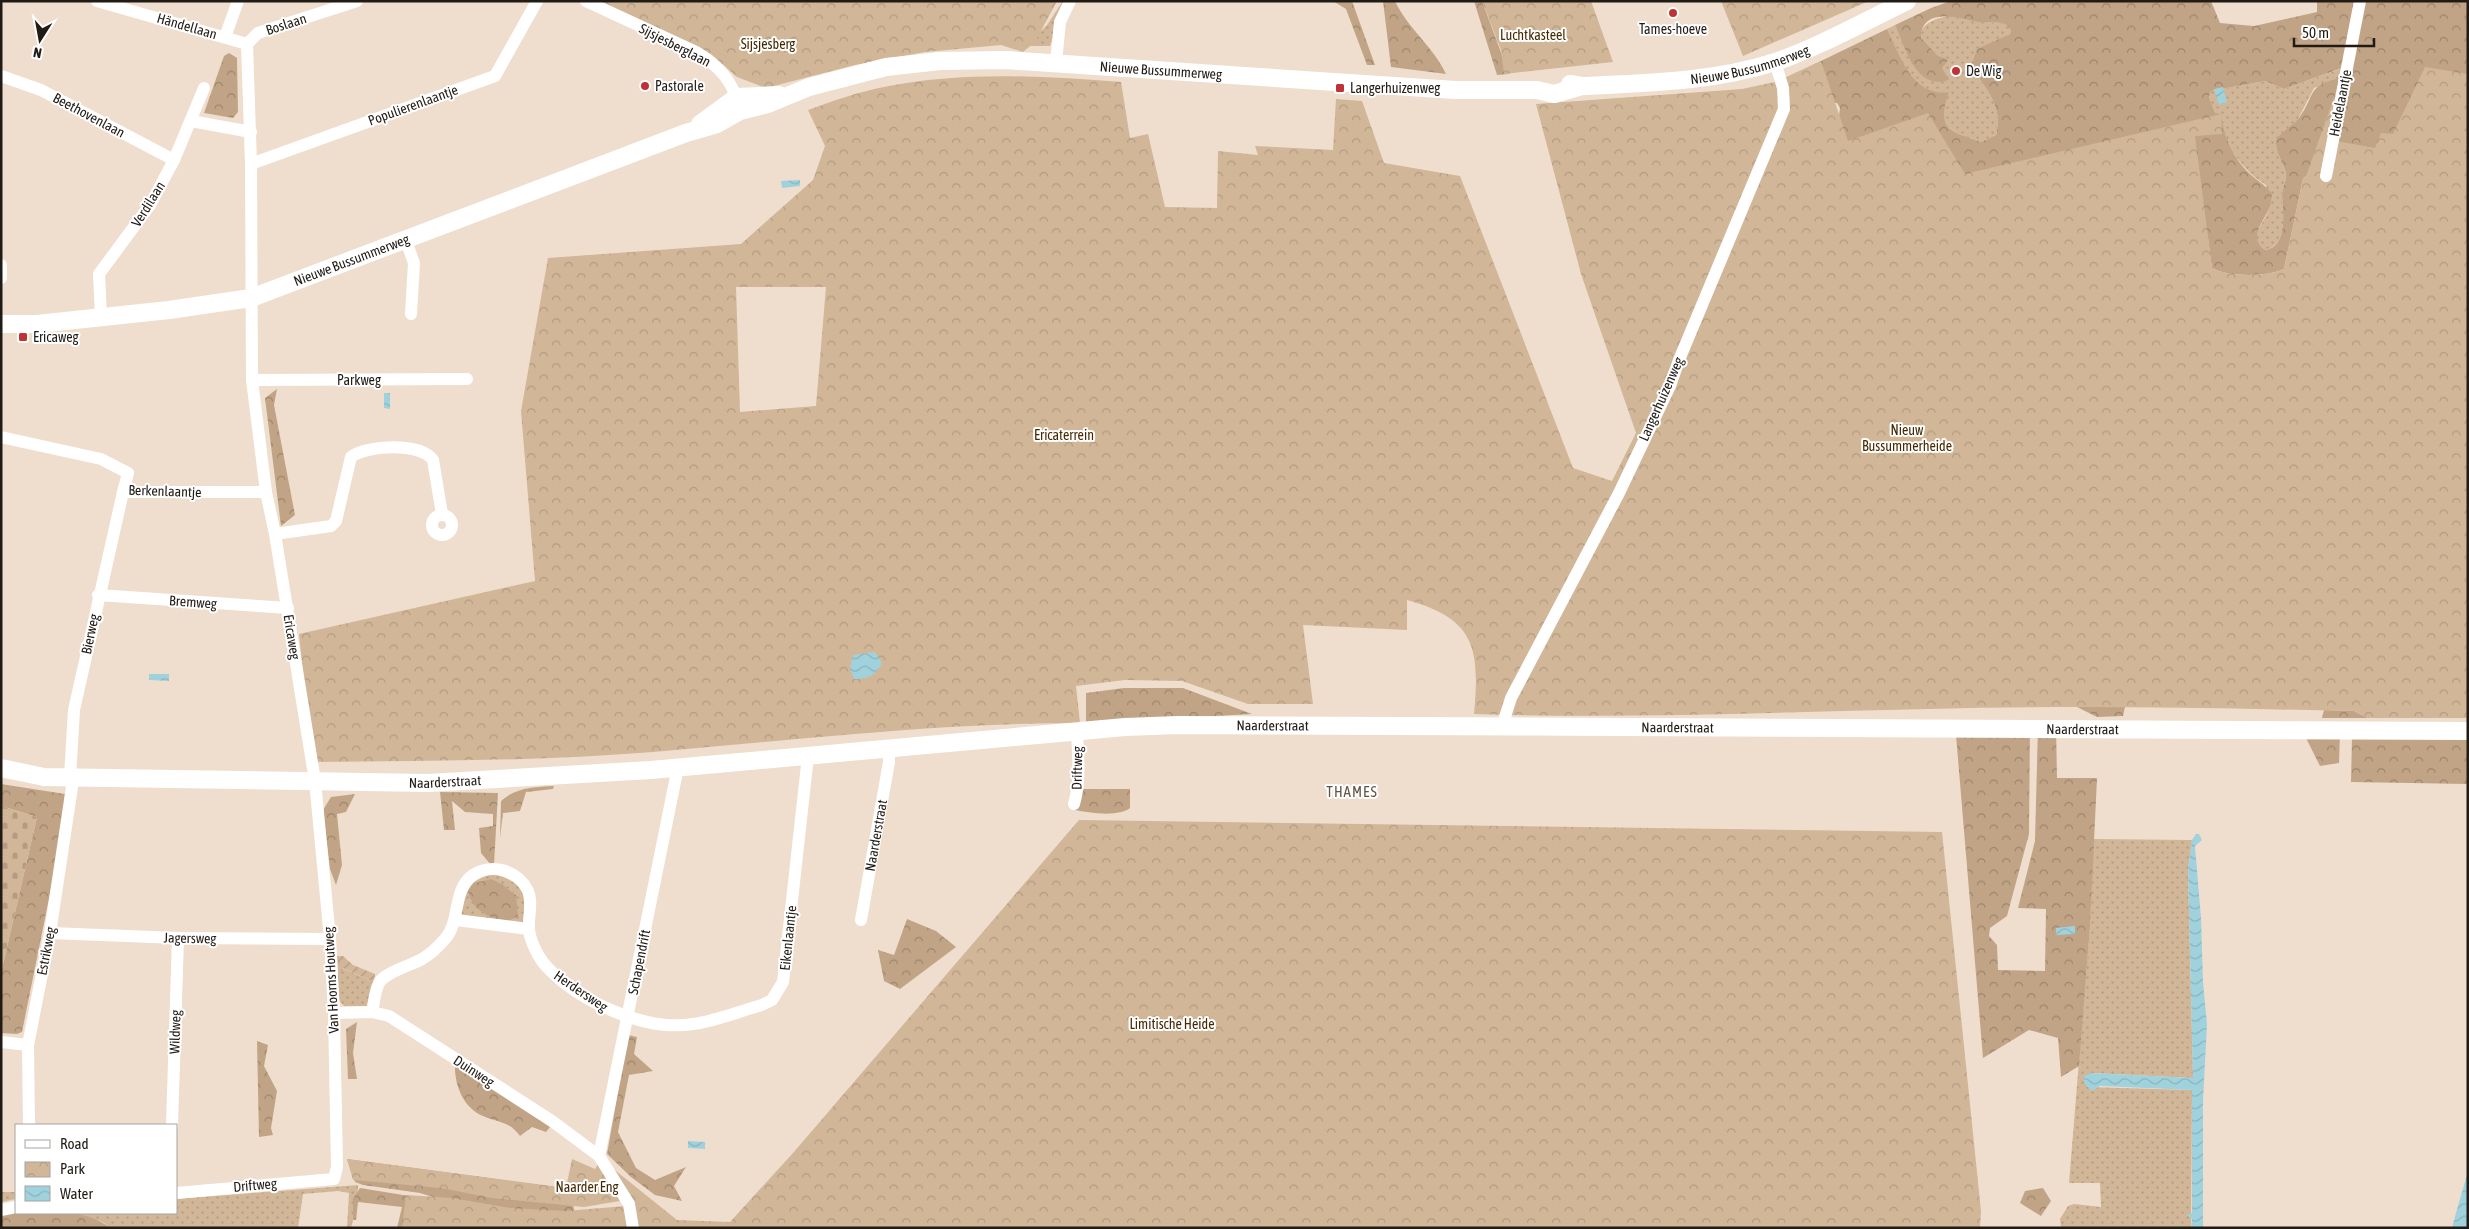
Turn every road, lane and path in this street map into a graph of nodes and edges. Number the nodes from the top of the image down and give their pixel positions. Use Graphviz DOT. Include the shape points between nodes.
graph roads {
  1 [pos="97,1"];
  2 [pos="238,1"];
  3 [pos="357,1"];
  4 [pos="538,1"];
  5 [pos="586,1"];
  6 [pos="1070,1"];
  7 [pos="1907,1"];
  8 [pos="2360,1"];
  9 [pos="225,37"];
  10 [pos="247,44"];
  11 [pos="1056,62"];
  12 [pos="1775,62"];
  13 [pos="1,76"];
  14 [pos="204,88"];
  15 [pos="738,104"];
  16 [pos="191,121"];
  17 [pos="250,132"];
  18 [pos="174,160"];
  19 [pos="251,164"];
  20 [pos="2326,176"];
  21 [pos="405,238"];
  22 [pos="1,265"];
  23 [pos="1,278"];
  24 [pos="251,298"];
  25 [pos="411,314"];
  26 [pos="102,317"];
  27 [pos="1,324"];
  28 [pos="467,379"];
  29 [pos="252,380"];
  30 [pos="1,437"];
  31 [pos="122,492"];
  32 [pos="266,492"];
  33 [pos="442,514"];
  34 [pos="275,534"];
  35 [pos="98,595"];
  36 [pos="288,608"];
  37 [pos="1504,726"];
  38 [pos="1076,732"];
  39 [pos="2468,732"];
  40 [pos="889,748"];
  41 [pos="808,756"];
  42 [pos="678,767"];
  43 [pos="1,768"];
  44 [pos="70,777"];
  45 [pos="315,781"];
  46 [pos="1074,804"];
  47 [pos="456,920"];
  48 [pos="861,920"];
  49 [pos="529,929"];
  50 [pos="50,933"];
  51 [pos="178,938"];
  52 [pos="330,939"];
  53 [pos="372,1012"];
  54 [pos="334,1013"];
  55 [pos="628,1018"];
  56 [pos="1,1042"];
  57 [pos="28,1044"];
  58 [pos="29,1124"];
  59 [pos="172,1124"];
  60 [pos="601,1158"];
  61 [pos="334,1179"];
  62 [pos="178,1193"];
  63 [pos="15,1207"];
  64 [pos="1,1210"];
  65 [pos="633,1228"];
  1 -- 9 [label="street, Händellaan"];
  2 -- 9 [label="street"];
  3 -- 10 [label="street, Boslaan" via="258,33"];
  4 -- 19 [label="street, Populierenlaantje" via="496,76"];
  5 -- 15 [label="street, Sijsjesberglaan" via="712,62 725,74"];
  6 -- 11 [label="street" via="1060,22"];
  7 -- 12 [label="street, Nieuwe Bussummerweg"];
  8 -- 20 [label="street, Heidelaantje"];
  9 -- 10 [label="street, Händellaan"];
  10 -- 17 [label="street, Ericaweg"];
  11 -- 12 [label="street, Nieuwe Bussummerweg" via="1455,90 1537,90 1556,83 1582,86 1664,82 1713,76"];
  11 -- 15 [label="street, Nieuwe Bussummerweg" via="940,61 895,66 787,95 748,95"];
  12 -- 37 [label="street, Langerhuizenweg" via="1783,88 1784,109 1670,386 1619,493 1511,698"];
  13 -- 18 [label="street, Beethovenlaan" via="41,90"];
  14 -- 16 [label="street, Verdilaan"];
  15 -- 21 [label="street, Nieuwe Bussummerweg" via="686,133 608,169"];
  16 -- 17 [label="street"];
  16 -- 18 [label="street, Verdilaan"];
  17 -- 19 [label="street, Ericaweg"];
  18 -- 26 [label="street, Verdilaan" via="150,205 99,274"];
  19 -- 24 [label="street, Ericaweg"];
  21 -- 24 [label="street, Nieuwe Bussummerweg"];
  21 -- 25 [label="street" via="414,263"];
  22 -- 23 [label="street"];
  24 -- 26 [label="street, Nieuwe Bussummerweg"];
  24 -- 29 [label="street, Ericaweg"];
  26 -- 27 [label="street, Nieuwe Bussummerweg"];
  28 -- 29 [label="street, Parkweg"];
  29 -- 32 [label="street, Ericaweg"];
  30 -- 31 [label="street, Berkenlaantje" via="101,459 128,473"];
  31 -- 32 [label="street, Berkenlaantje"];
  31 -- 35 [label="street, Bierweg"];
  32 -- 34 [label="street, Ericaweg"];
  33 -- 34 [label="street" via="434,460 423,451 391,447 357,452 351,457 340,514 331,526"];
  34 -- 36 [label="street, Ericaweg"];
  35 -- 36 [label="street, Bremweg"];
  35 -- 44 [label="street, Bierweg" via="74,710"];
  36 -- 45 [label="street, Ericaweg"];
  37 -- 38 [label="street, Naarderstraat" via="1178,725"];
  37 -- 39 [label="street, Naarderstraat"];
  38 -- 40 [label="street, Naarderstraat"];
  38 -- 46 [label="street, Driftweg" via="1080,770"];
  40 -- 41 [label="street, Naarderstraat"];
  40 -- 48 [label="street, Naarderstraat"];
  41 -- 42 [label="street, Naarderstraat"];
  41 -- 55 [label="street, Eikenlaantje" via="783,982 779,991 762,1005 693,1024"];
  42 -- 45 [label="street, Naarderstraat" via="428,783"];
  42 -- 55 [label="street, Schapendrift"];
  43 -- 44 [label="street, Naarderstraat" via="44,777"];
  44 -- 45 [label="street, Naarderstraat"];
  44 -- 50 [label="street, Estrikweg" via="72,787"];
  45 -- 52 [label="street, Van Hoorns Houtweg"];
  47 -- 49 [label="street"];
  47 -- 49 [label="street, Herdersweg" via="458,900 464,885 473,875 497,868 520,880 528,891 531,906"];
  47 -- 53 [label="street, Herdersweg" via="451,932 434,951 380,982"];
  49 -- 55 [label="street, Herdersweg" via="535,948 546,965 562,980"];
  50 -- 51 [label="street, Jagersweg"];
  50 -- 57 [label="street, Estrikweg"];
  51 -- 52 [label="street, Jagersweg"];
  51 -- 59 [label="street, Wildweg"];
  52 -- 54 [label="street, Van Hoorns Houtweg"];
  53 -- 54 [label="street, Duinweg"];
  53 -- 60 [label="street, Duinweg" via="389,1016 552,1121"];
  54 -- 61 [label="street, Van Hoorns Houtweg" via="337,1154"];
  55 -- 60 [label="street, Schapendrift"];
  56 -- 57 [label="street"];
  57 -- 58 [label="street, Estrikweg"];
  60 -- 65 [label="street" via="629,1204"];
  61 -- 62 [label="street, Driftweg"];
  63 -- 64 [label="street"];
}
